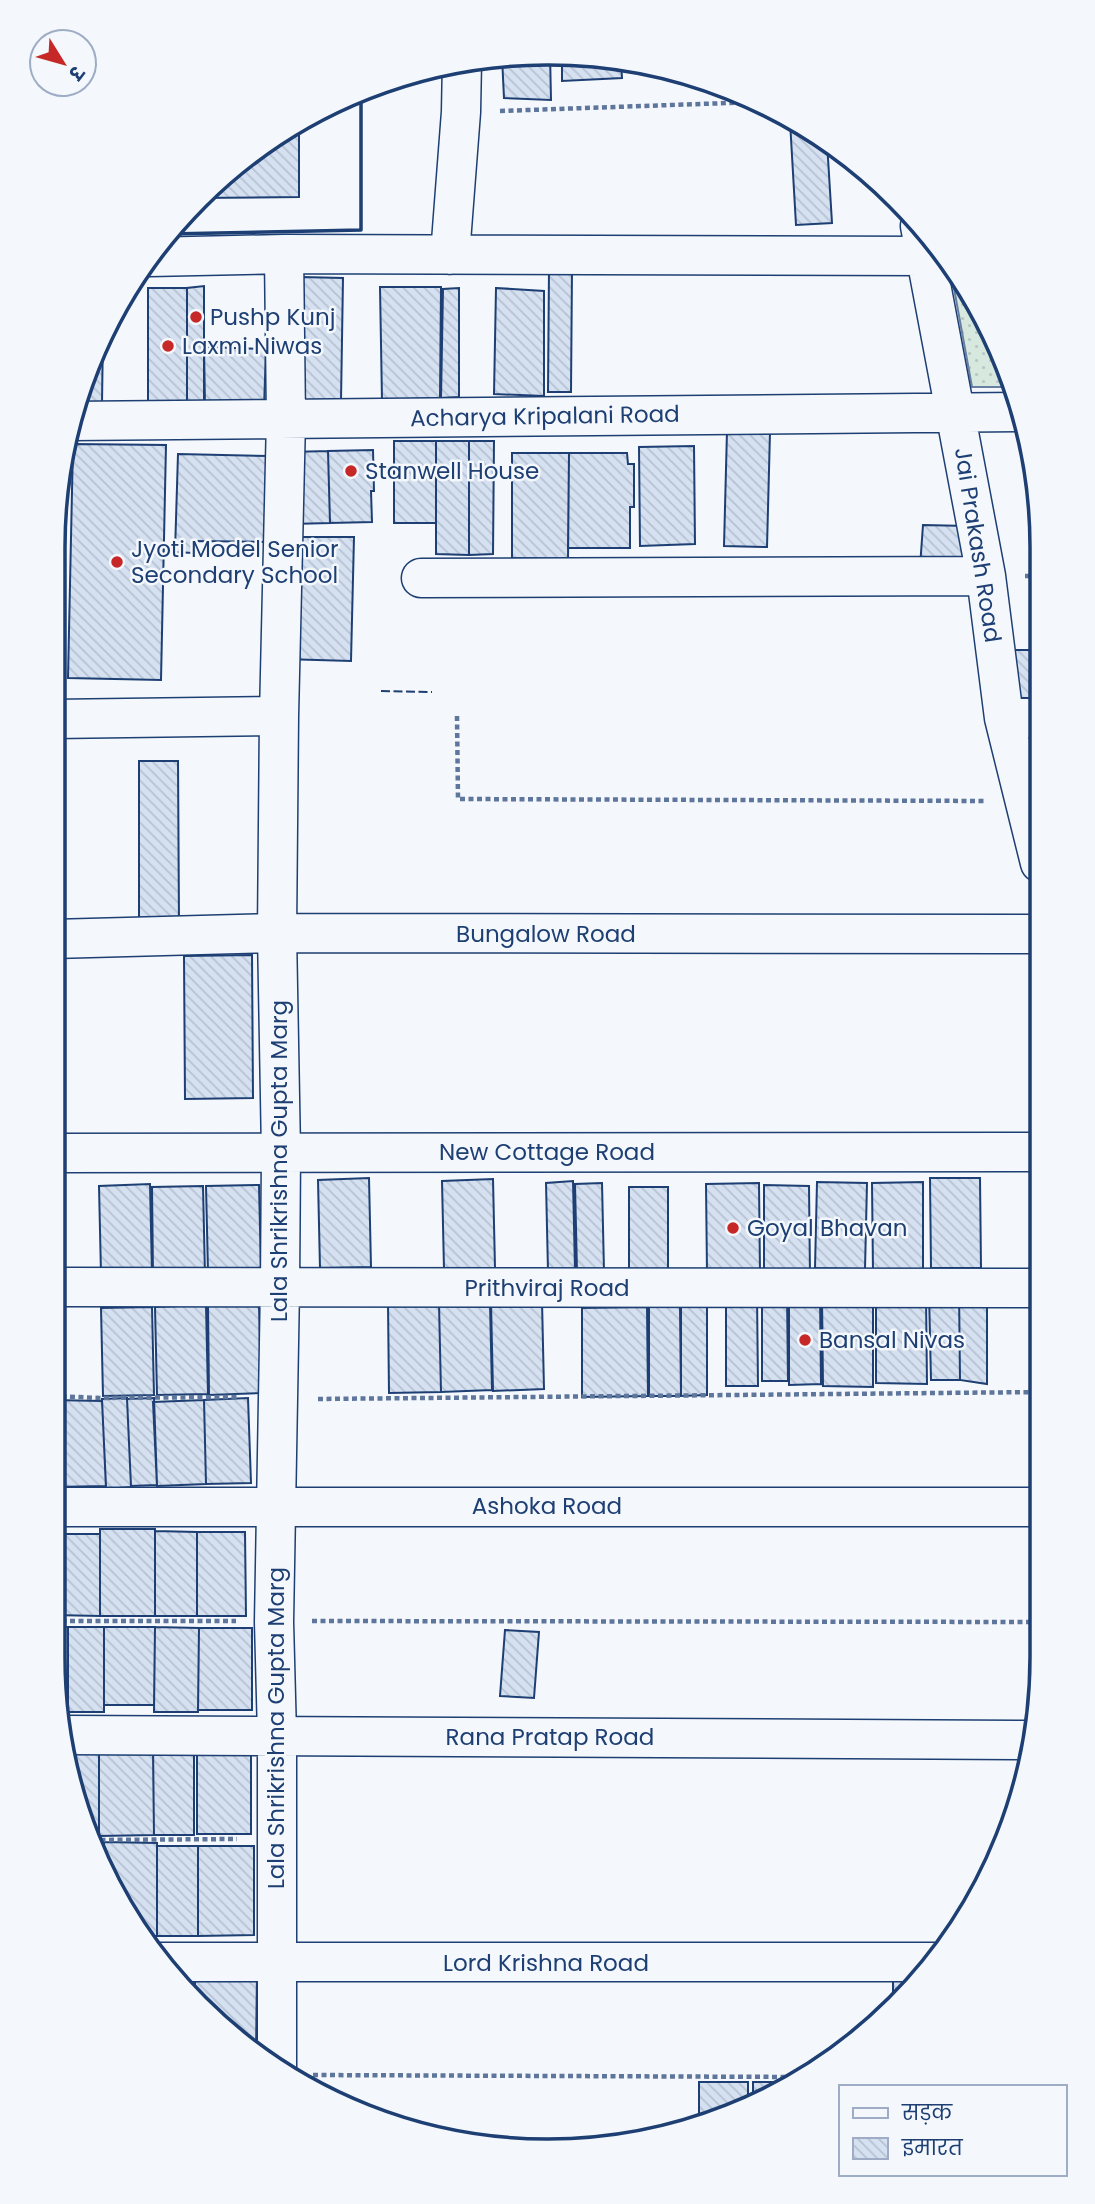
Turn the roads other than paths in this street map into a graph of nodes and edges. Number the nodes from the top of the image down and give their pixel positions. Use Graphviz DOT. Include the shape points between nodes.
graph roads {
  1 [pos="463,72"];
  2 [pos="920,241"];
  3 [pos="924,247"];
  4 [pos="284,254"];
  5 [pos="450,255"];
  6 [pos="163,257"];
  7 [pos="1011,412"];
  8 [pos="956,413"];
  9 [pos="286,419"];
  10 [pos="82,421"];
  11 [pos="986,576"];
  12 [pos="421,578"];
  13 [pos="279,716"];
  14 [pos="1021,718"];
  15 [pos="65,719"];
  16 [pos="1030,827"];
  17 [pos="277,933"];
  18 [pos="1030,934"];
  19 [pos="65,939"];
  20 [pos="281,1152"];
  21 [pos="1030,1152"];
  22 [pos="65,1153"];
  23 [pos="65,1287"];
  24 [pos="280,1287"];
  25 [pos="1030,1288"];
  26 [pos="65,1507"];
  27 [pos="277,1507"];
  28 [pos="1030,1507"];
  29 [pos="71,1735"];
  30 [pos="276,1735"];
  31 [pos="1023,1740"];
  32 [pos="175,1962"];
  33 [pos="920,1962"];
  34 [pos="277,1963"];
  35 [pos="293,2067"];
  1 -- 5 [label="street"];
  2 -- 5 [label="street"];
  3 -- 8 [label="street, Jai Prakash Road"];
  4 -- 5 [label="street"];
  4 -- 6 [label="street"];
  4 -- 9 [label="street, Lala Shrikrishna Gupta Marg"];
  7 -- 8 [label="street, Acharya Kripalani Road"];
  8 -- 9 [label="street, Acharya Kripalani Road"];
  8 -- 11 [label="street, Jai Prakash Road"];
  9 -- 10 [label="street, Acharya Kripalani Road"];
  9 -- 13 [label="street, Lala Shrikrishna Gupta Marg"];
  11 -- 12 [label="street"];
  11 -- 14 [label="street, Jai Prakash Road"];
  13 -- 15 [label="street"];
  13 -- 17 [label="street, Lala Shrikrishna Gupta Marg"];
  14 -- 16 [label="street, Jai Prakash Road" via="1023,801"];
  17 -- 18 [label="street, Bungalow Road"];
  17 -- 19 [label="street, Bungalow Road"];
  17 -- 20 [label="street, Lala Shrikrishna Gupta Marg"];
  20 -- 21 [label="street, New Cottage Road"];
  20 -- 22 [label="street, New Cottage Road"];
  20 -- 24 [label="street, Lala Shrikrishna Gupta Marg"];
  23 -- 24 [label="street, Prithviraj Road"];
  24 -- 25 [label="street, Prithviraj Road"];
  24 -- 27 [label="street, Lala Shrikrishna Gupta Marg"];
  26 -- 27 [label="street, Ashoka Road"];
  27 -- 28 [label="street, Ashoka Road"];
  27 -- 30 [label="street, Lala Shrikrishna Gupta Marg"];
  29 -- 30 [label="street, Rana Pratap Road"];
  30 -- 31 [label="street, Rana Pratap Road"];
  30 -- 34 [label="street, Lala Shrikrishna Gupta Marg"];
  32 -- 34 [label="street, Lord Krishna Road"];
  33 -- 34 [label="street, Lord Krishna Road"];
  34 -- 35 [label="street, Lala Shrikrishna Gupta Marg"];
}
